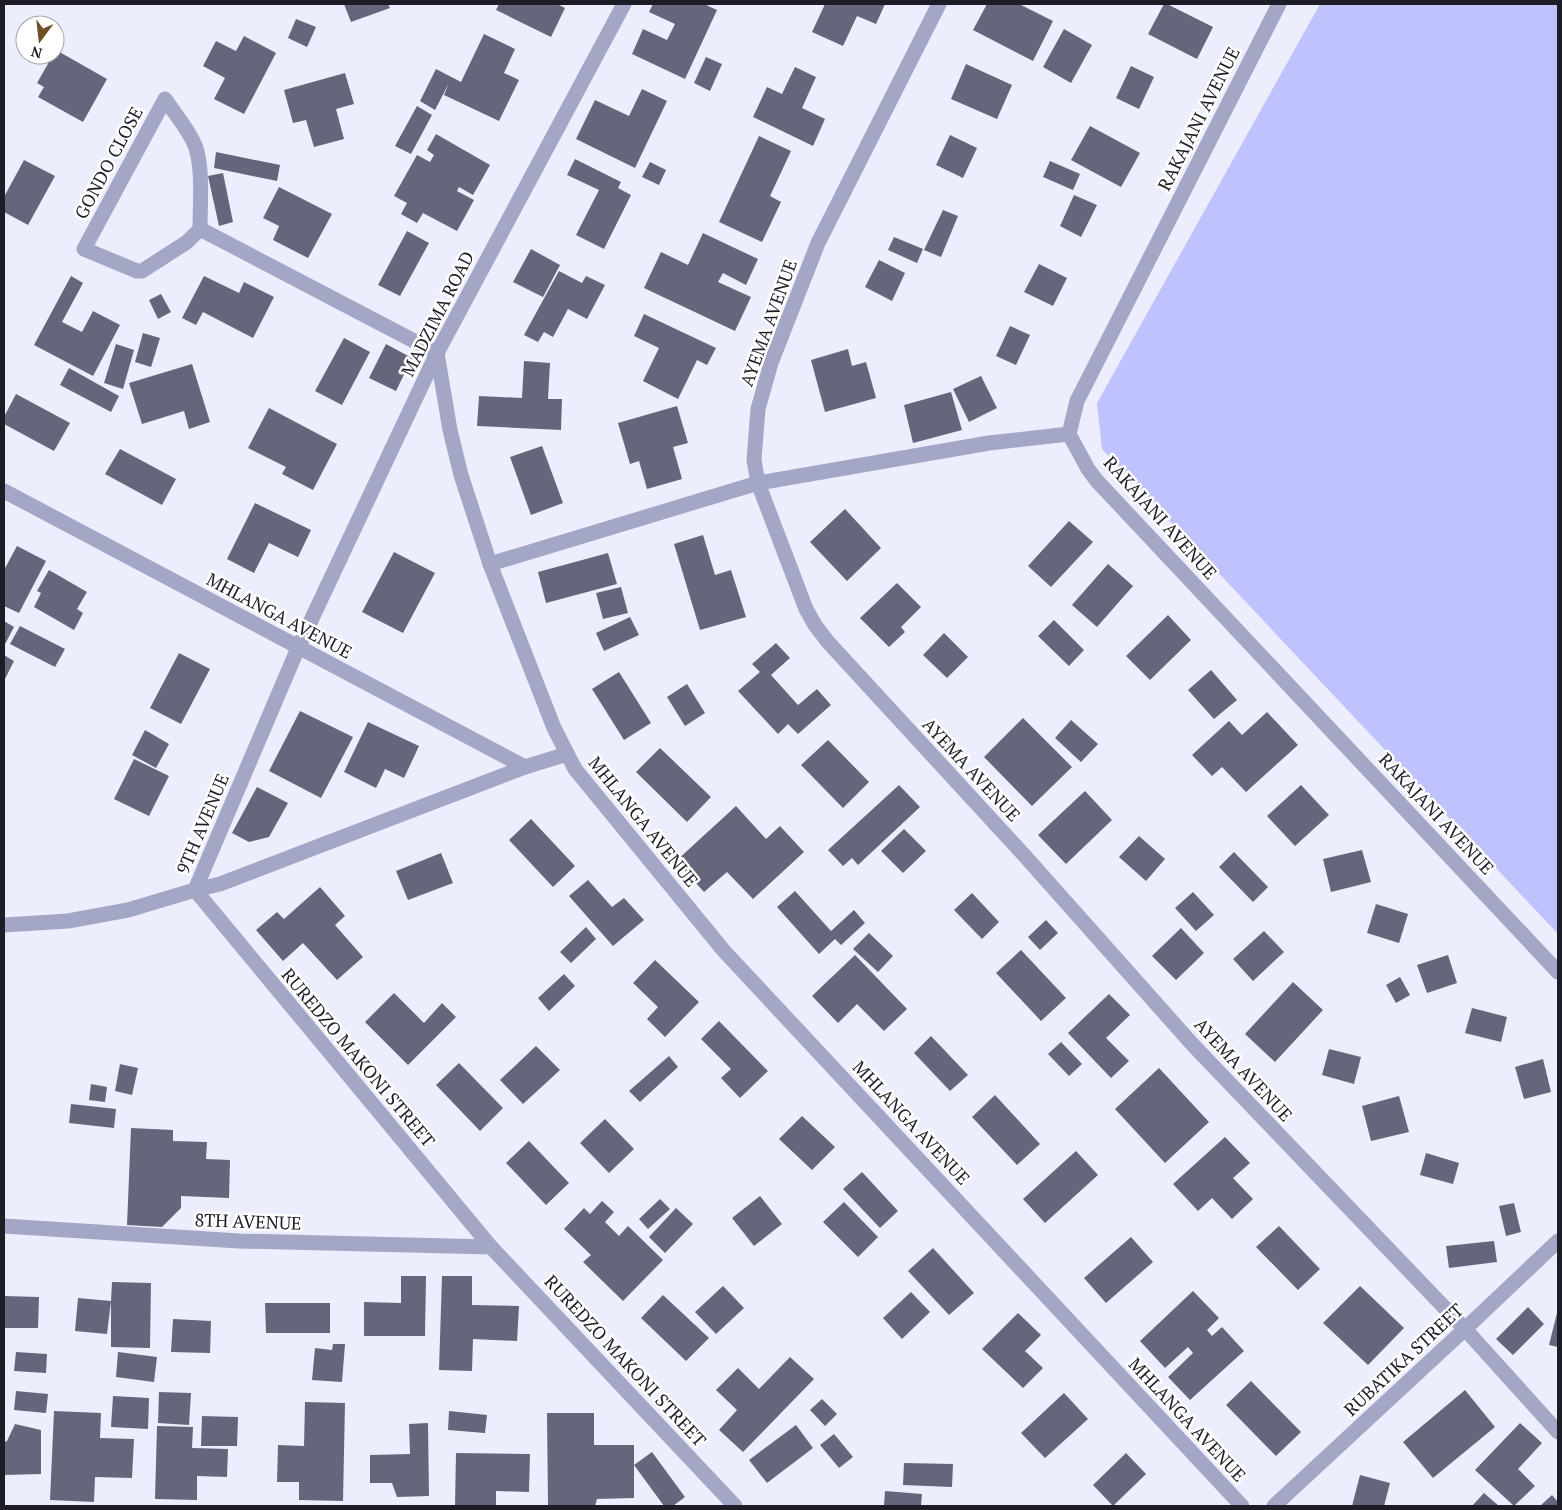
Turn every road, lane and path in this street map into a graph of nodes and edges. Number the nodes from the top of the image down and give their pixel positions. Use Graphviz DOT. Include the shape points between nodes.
graph roads {
  1 [pos="624,4"];
  2 [pos="939,4"];
  3 [pos="1279,4"];
  4 [pos="200,229"];
  5 [pos="437,354"];
  6 [pos="1069,434"];
  7 [pos="758,483"];
  8 [pos="4,492"];
  9 [pos="490,564"];
  10 [pos="298,648"];
  11 [pos="567,754"];
  12 [pos="525,767"];
  13 [pos="194,890"];
  14 [pos="4,925"];
  15 [pos="1558,972"];
  16 [pos="4,1226"];
  17 [pos="1558,1241"];
  18 [pos="491,1246"];
  19 [pos="1465,1329"];
  20 [pos="1558,1432"];
  21 [pos="735,1506"];
  22 [pos="1242,1506"];
  23 [pos="1274,1506"];
  1 -- 5 [label="street, MADZIMA ROAD"];
  2 -- 7 [label="street, AYEMA AVENUE" via="818,243 771,363 758,409 754,445"];
  3 -- 6 [label="street, RAKAJANI AVENUE" via="1078,401"];
  4 -- 4 [label="street, GONDO CLOSE" via="187,242 142,271 84,249 165,99 196,148"];
  4 -- 5 [label="street"];
  5 -- 9 [label="street, MHLANGA AVENUE" via="461,475"];
  5 -- 10 [label="street, MADZIMA ROAD"];
  6 -- 7 [label="street" via="989,443"];
  6 -- 15 [label="street, RAKAJANI AVENUE" via="1097,481"];
  7 -- 9 [label="street"];
  7 -- 19 [label="street, AYEMA AVENUE" via="806,609 828,642 1024,855 1193,1046"];
  8 -- 10 [label="street, MHLANGA AVENUE"];
  9 -- 11 [label="street, MHLANGA AVENUE"];
  10 -- 12 [label="street, MHLANGA AVENUE"];
  10 -- 13 [label="street, 9TH AVENUE"];
  11 -- 12 [label="street, MHLANGA AVENUE"];
  11 -- 22 [label="street, MHLANGA AVENUE" via="585,782 724,951"];
  12 -- 13 [label="street" via="220,884"];
  13 -- 14 [label="street, 9TH AVENUE" via="128,910 68,921"];
  13 -- 18 [label="street, RUREDZO MAKONI STREET"];
  16 -- 18 [label="street, 8TH AVENUE" via="239,1241"];
  17 -- 19 [label="street, RUBATIKA STREET"];
  18 -- 21 [label="street, RUREDZO MAKONI STREET"];
  19 -- 20 [label="street, AYEMA AVENUE"];
  19 -- 23 [label="street, RUBATIKA STREET"];
}
